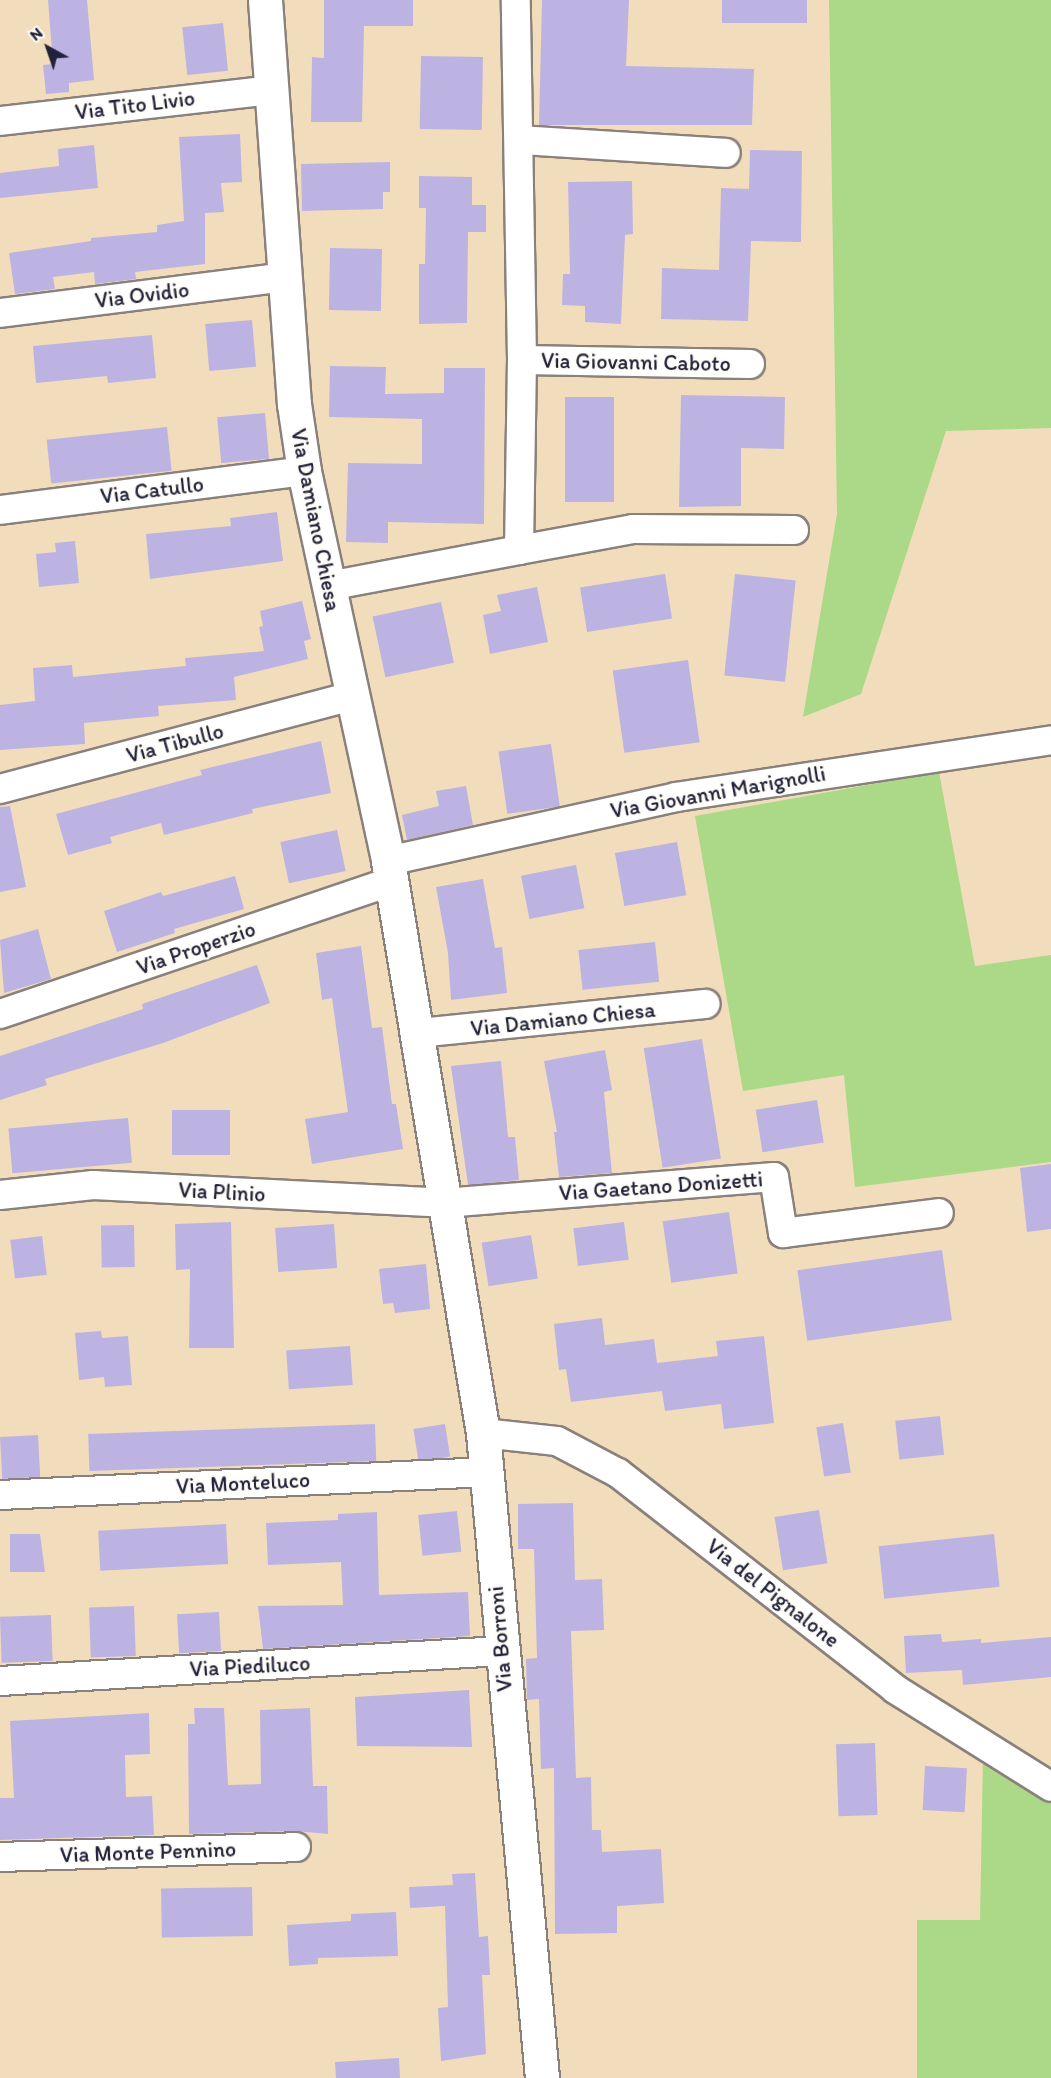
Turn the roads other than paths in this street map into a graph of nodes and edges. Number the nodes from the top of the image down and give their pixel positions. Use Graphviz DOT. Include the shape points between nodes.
graph roads {
  1 [pos="265,0"];
  2 [pos="516,0"];
  3 [pos="270,90"];
  4 [pos="0,121"];
  5 [pos="520,140"];
  6 [pos="726,153"];
  7 [pos="285,278"];
  8 [pos="0,313"];
  9 [pos="522,360"];
  10 [pos="750,364"];
  11 [pos="304,471"];
  12 [pos="0,510"];
  13 [pos="794,530"];
  14 [pos="519,550"];
  15 [pos="329,586"];
  16 [pos="351,696"];
  17 [pos="1051,740"];
  18 [pos="0,789"];
  19 [pos="390,871"];
  20 [pos="706,1004"];
  21 [pos="0,1014"];
  22 [pos="419,1034"];
  23 [pos="0,1195"];
  24 [pos="444,1203"];
  25 [pos="939,1213"];
  26 [pos="483,1433"];
  27 [pos="487,1472"];
  28 [pos="0,1495"];
  29 [pos="500,1651"];
  30 [pos="0,1681"];
  31 [pos="1051,1787"];
  32 [pos="296,1848"];
  33 [pos="0,1857"];
  34 [pos="542,2078"];
  1 -- 3 [label="street, Via Damiano Chiesa"];
  2 -- 5 [label="street, Via Giovanni Caboto"];
  3 -- 4 [label="street, Via Tito Livio"];
  3 -- 7 [label="street, Via Damiano Chiesa"];
  5 -- 6 [label="street"];
  5 -- 9 [label="street, Via Giovanni Caboto"];
  7 -- 8 [label="street, Via Ovidio"];
  7 -- 11 [label="street, Via Damiano Chiesa" via="294,404"];
  9 -- 10 [label="street, Via Giovanni Caboto"];
  9 -- 14 [label="street, Via Giovanni Caboto"];
  11 -- 12 [label="street, Via Catullo"];
  11 -- 15 [label="street, Via Damiano Chiesa"];
  13 -- 14 [label="street" via="633,529"];
  14 -- 15 [label="street"];
  15 -- 16 [label="street, Via Damiano Chiesa"];
  16 -- 18 [label="street, Via Tibullo"];
  16 -- 19 [label="street, Via Damiano Chiesa"];
  17 -- 19 [label="street, Via Giovanni Marignolli" via="676,797"];
  19 -- 21 [label="street, Via Properzio"];
  19 -- 22 [label="street, Via Damiano Chiesa"];
  20 -- 22 [label="street, Via Damiano Chiesa"];
  22 -- 24 [label="street, Via Damiano Chiesa"];
  23 -- 24 [label="street, Via Plinio" via="93,1185"];
  24 -- 25 [label="street, Via Gaetano Donizetti" via="774,1177 783,1233"];
  24 -- 26 [label="street, Via Borroni"];
  26 -- 27 [label="street, Via Borroni"];
  26 -- 31 [label="street, Via del Pignalone" via="557,1441 618,1473 895,1689"];
  27 -- 28 [label="street, Via Monteluco"];
  27 -- 29 [label="street, Via Borroni"];
  29 -- 30 [label="street, Via Piediluco"];
  29 -- 34 [label="street, Via Borroni"];
  32 -- 33 [label="street, Via Monte Pennino"];
}
